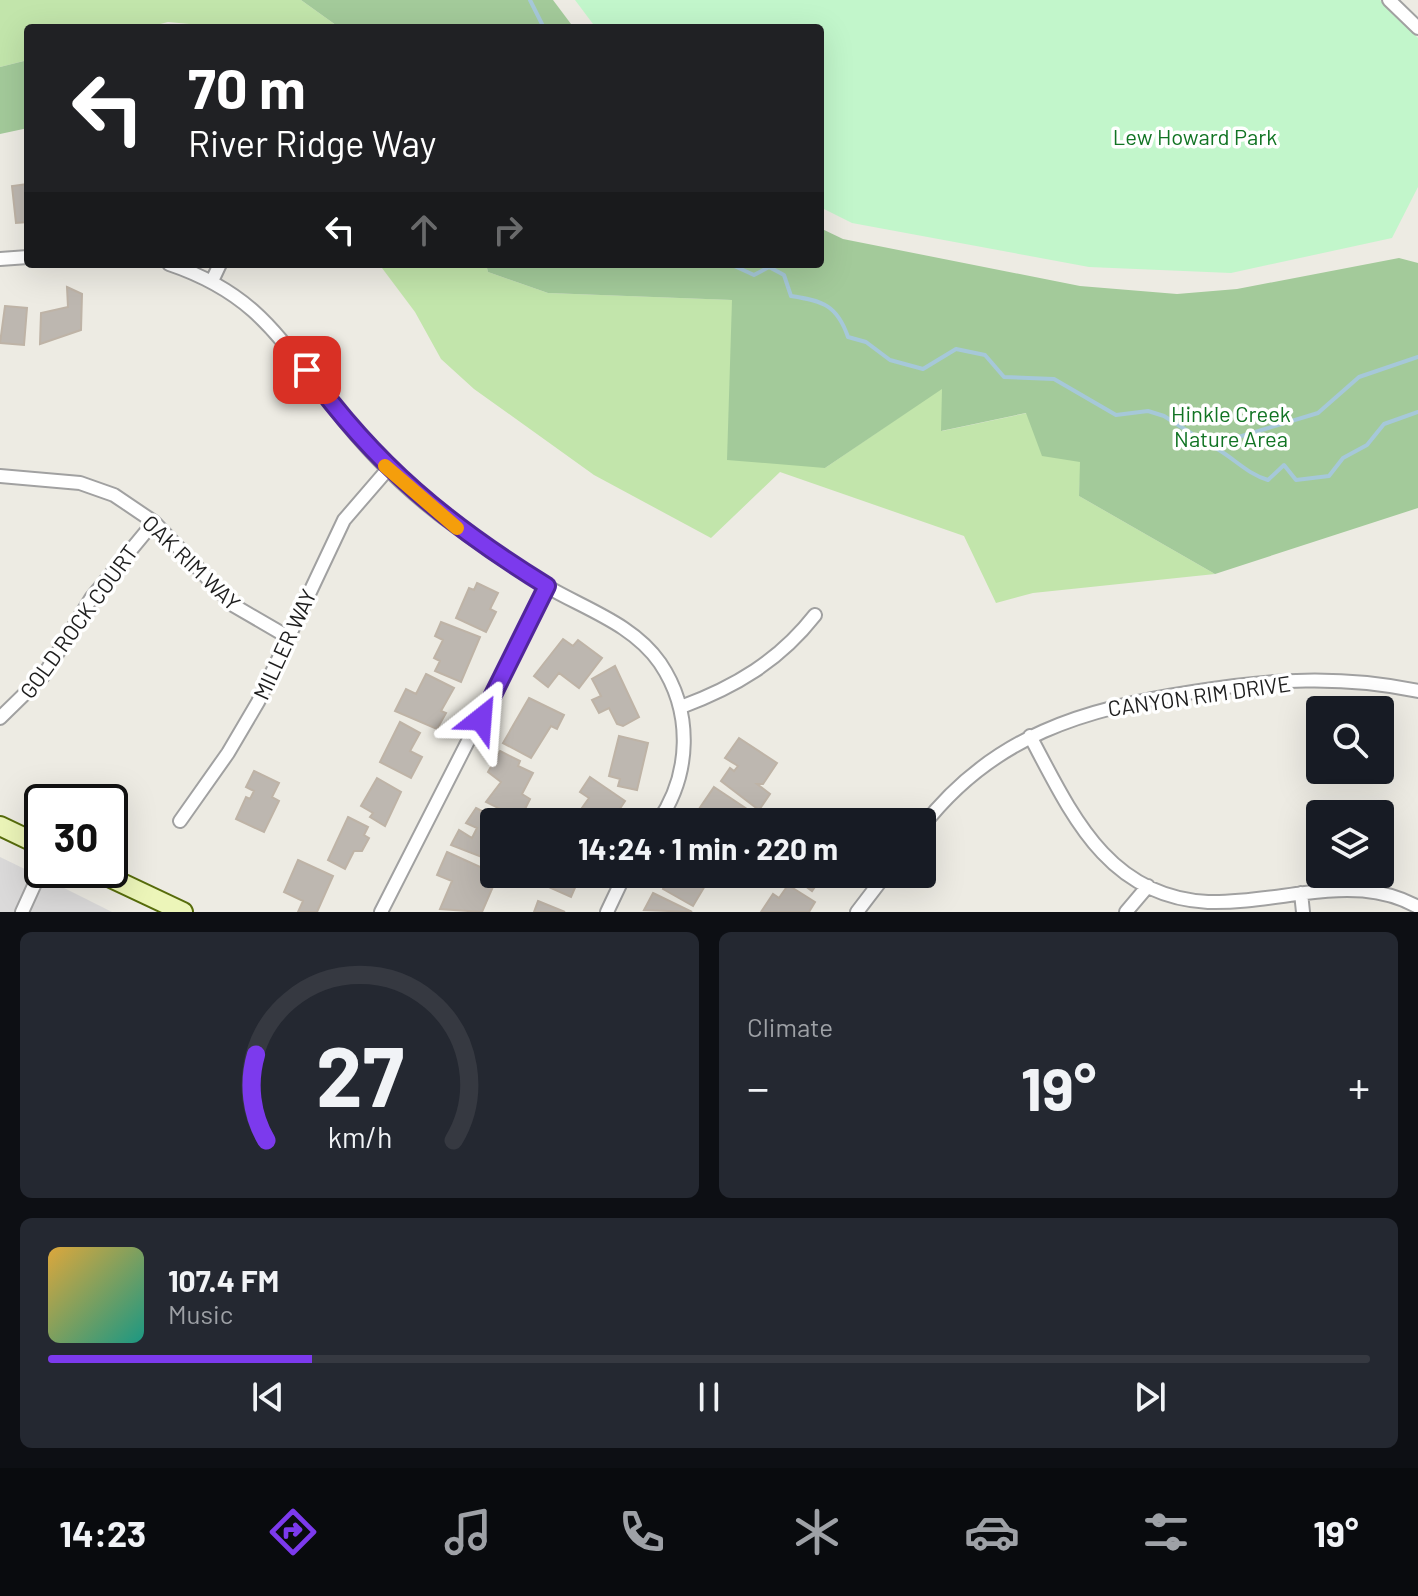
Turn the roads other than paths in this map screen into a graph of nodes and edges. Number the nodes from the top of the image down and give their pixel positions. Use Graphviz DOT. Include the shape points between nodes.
graph roads {
  1 [pos="1389,0"];
  2 [pos="1418,28"];
  3 [pos="24,257"];
  4 [pos="0,259"];
  5 [pos="179,268"];
  6 [pos="218,268"];
  7 [pos="212,281"];
  8 [pos="388,469"];
  9 [pos="0,476"];
  10 [pos="154,522"];
  11 [pos="547,586"];
  12 [pos="815,615"];
  13 [pos="288,637"];
  14 [pos="1418,691"];
  15 [pos="681,707"];
  16 [pos="0,718"];
  17 [pos="1030,736"];
  18 [pos="666,808"];
  19 [pos="936,813"];
  20 [pos="180,821"];
  21 [pos="0,826"];
  22 [pos="24,837"];
  23 [pos="1148,886"];
  24 [pos="33,888"];
  25 [pos="126,888"];
  26 [pos="618,888"];
  27 [pos="875,888"];
  28 [pos="1301,893"];
  29 [pos="160,907"];
  30 [pos="1418,907"];
  31 [pos="22,912"];
  32 [pos="183,912"];
  33 [pos="381,912"];
  34 [pos="607,912"];
  35 [pos="857,912"];
  36 [pos="1126,912"];
  37 [pos="1303,912"];
  1 -- 2 [label="street"];
  3 -- 4 [label="street"];
  5 -- 7 [label="street"];
  6 -- 7 [label="street"];
  7 -- 8 [label="street" via="278,332 333,407"];
  8 -- 11 [label="street" via="453,525"];
  8 -- 13 [label="street, MILLER WAY" via="344,520"];
  9 -- 10 [label="street, OAK RIM WAY" via="80,483 114,495"];
  10 -- 13 [label="street, OAK RIM WAY" via="233,605"];
  10 -- 16 [label="street, GOLD ROCK COURT" via="92,597 44,675"];
  11 -- 15 [label="street" via="641,641 667,675"];
  11 -- 33 [label="street"];
  12 -- 15 [label="street" via="759,670"];
  13 -- 20 [label="street, MILLER WAY" via="228,753"];
  14 -- 17 [label="street, CANYON RIM DRIVE" via="1321,679 1245,683 1089,711"];
  15 -- 18 [label="street" via="681,771"];
  17 -- 19 [label="street, CANYON RIM DRIVE" via="980,769"];
  17 -- 23 [label="street" via="1083,832 1107,858"];
  21 -- 22 [label="main road"];
  23 -- 28 [label="street" via="1205,901"];
  23 -- 36 [label="street"];
  24 -- 31 [label="street"];
  25 -- 29 [label="main road"];
  26 -- 34 [label="street"];
  27 -- 35 [label="street"];
  28 -- 30 [label="street" via="1369,891"];
  28 -- 37 [label="street"];
  29 -- 32 [label="main road"];
}
